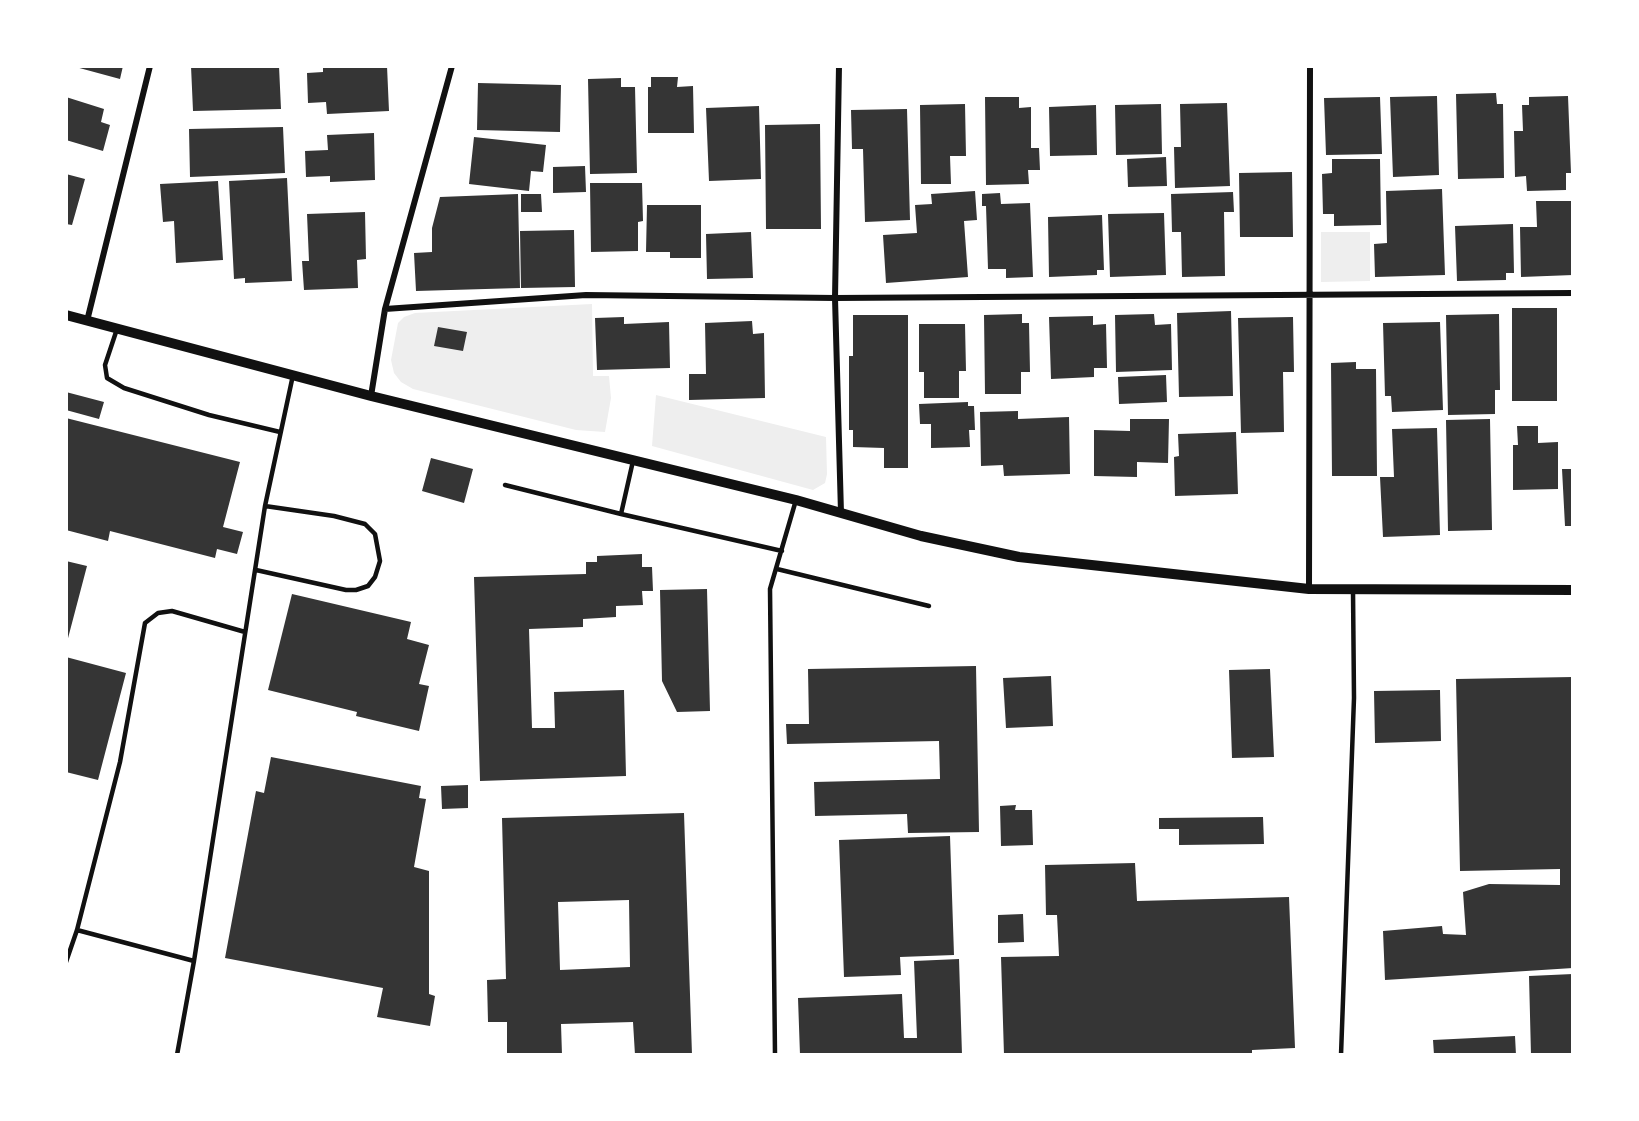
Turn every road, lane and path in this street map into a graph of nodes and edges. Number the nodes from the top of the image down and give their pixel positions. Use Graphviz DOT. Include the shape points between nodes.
graph roads {
  1 [pos="150,66"];
  2 [pos="452,66"];
  3 [pos="839,66"];
  4 [pos="1310,66"];
  5 [pos="1573,293"];
  6 [pos="1309,295"];
  7 [pos="835,298"];
  8 [pos="385,309"];
  9 [pos="66,315"];
  10 [pos="87,321"];
  11 [pos="117,329"];
  12 [pos="293,375"];
  13 [pos="371,396"];
  14 [pos="280,432"];
  15 [pos="633,460"];
  16 [pos="505,485"];
  17 [pos="796,500"];
  18 [pos="265,506"];
  19 [pos="841,513"];
  20 [pos="621,514"];
  21 [pos="782,551"];
  22 [pos="777,569"];
  23 [pos="256,570"];
  24 [pos="1309,589"];
  25 [pos="1353,590"];
  26 [pos="1573,590"];
  27 [pos="929,606"];
  28 [pos="245,632"];
  29 [pos="77,930"];
  30 [pos="195,961"];
  31 [pos="66,962"];
  32 [pos="177,1055"];
  33 [pos="775,1055"];
  34 [pos="1341,1055"];
  1 -- 10 [label="street"];
  2 -- 8 [label="street"];
  3 -- 7 [label="street"];
  4 -- 6 [label="street"];
  5 -- 6 [label="street"];
  6 -- 7 [label="street"];
  6 -- 24 [label="street"];
  7 -- 8 [label="street" via="586,295"];
  7 -- 19 [label="street"];
  8 -- 13 [label="street"];
  9 -- 10 [label="street"];
  10 -- 11 [label="street"];
  11 -- 12 [label="street"];
  11 -- 14 [label="lane" via="105,364 106,378 124,388 209,415"];
  12 -- 13 [label="street"];
  12 -- 14 [label="lane"];
  13 -- 15 [label="street"];
  14 -- 18 [label="lane"];
  15 -- 17 [label="street"];
  15 -- 20 [label="lane"];
  16 -- 20 [label="lane"];
  17 -- 19 [label="street"];
  17 -- 21 [label="lane"];
  18 -- 23 [label="lane"];
  18 -- 23 [label="lane" via="365,524 375,534 380,561 368,586 356,590"];
  19 -- 24 [label="street" via="921,536 1019,557"];
  20 -- 21 [label="lane"];
  21 -- 22 [label="lane"];
  22 -- 27 [label="lane"];
  22 -- 33 [label="lane" via="770,589"];
  23 -- 28 [label="lane"];
  24 -- 25 [label="street"];
  25 -- 26 [label="street"];
  25 -- 34 [label="lane" via="1354,698"];
  28 -- 29 [label="lane" via="172,610 158,613 146,623 120,762"];
  28 -- 30 [label="lane"];
  29 -- 30 [label="lane"];
  29 -- 31 [label="lane"];
  30 -- 32 [label="lane"];
}
